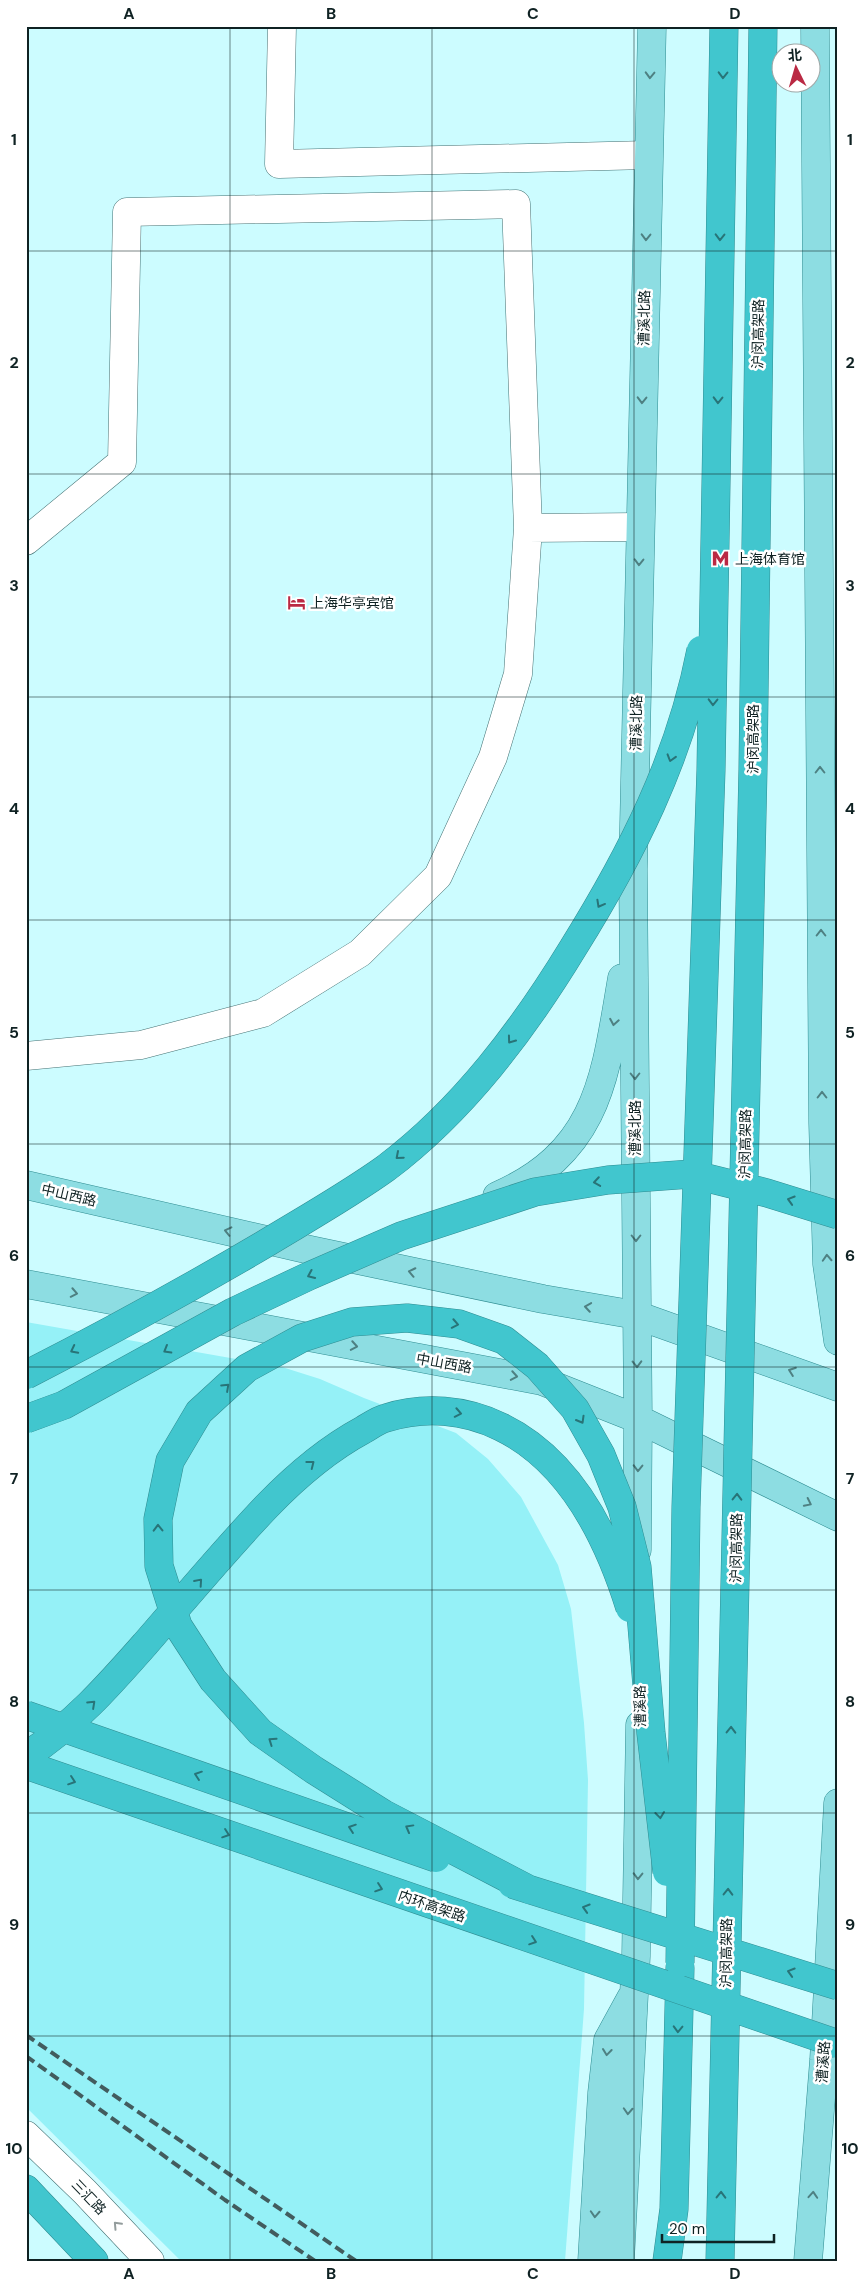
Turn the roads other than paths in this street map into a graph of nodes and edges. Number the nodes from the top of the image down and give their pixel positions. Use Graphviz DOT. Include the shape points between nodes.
graph roads {
  1 [pos="282,26"];
  2 [pos="652,26"];
  3 [pos="724,26"];
  4 [pos="763,26"];
  5 [pos="815,26"];
  6 [pos="648,155"];
  7 [pos="640,527"];
  8 [pos="528,528"];
  9 [pos="26,541"];
  10 [pos="715,575"];
  11 [pos="633,869"];
  12 [pos="26,1056"];
  13 [pos="26,1185"];
  14 [pos="838,1215"];
  15 [pos="310,1250"];
  16 [pos="26,1284"];
  17 [pos="636,1315"];
  18 [pos="838,1341"];
  19 [pos="26,1375"];
  20 [pos="838,1387"];
  21 [pos="26,1419"];
  22 [pos="638,1419"];
  23 [pos="838,1517"];
  24 [pos="646,1680"];
  25 [pos="26,1715"];
  26 [pos="26,1756"];
  27 [pos="26,1765"];
  28 [pos="838,1803"];
  29 [pos="530,1890"];
  30 [pos="680,1963"];
  31 [pos="838,1986"];
  32 [pos="634,1992"];
  33 [pos="838,2044"];
  34 [pos="26,2135"];
  35 [pos="26,2189"];
  36 [pos="674,2209"];
  37 [pos="721,2222"];
  38 [pos="94,2261"];
  39 [pos="150,2261"];
  40 [pos="592,2261"];
  41 [pos="620,2261"];
  42 [pos="667,2261"];
  43 [pos="672,2261"];
  44 [pos="720,2261"];
  45 [pos="727,2261"];
  46 [pos="808,2261"];
  1 -- 6 [label="street" via="279,164"];
  2 -- 6 [label="main road, 漕溪北路, one-way"];
  3 -- 10 [label="highway, one-way, bridge"];
  37 -- 4 [label="highway, 沪闵高架路, one-way, bridge" via="753,769"];
  18 -- 5 [label="main road, one-way" via="827,1264 822,1123"];
  6 -- 7 [label="main road, 漕溪北路, one-way"];
  7 -- 8 [label="street"];
  7 -- 11 [label="main road, 漕溪北路, one-way"];
  8 -- 9 [label="street" via="516,204 127,212 122,462"];
  8 -- 12 [label="street" via="518,674 493,757 438,876 360,953 263,1013 141,1045"];
  10 -- 19 [label="highway, one-way, bridge" via="693,688 668,767 639,834 545,994 501,1054 446,1114 386,1167 321,1210 209,1276"];
  10 -- 30 [label="highway, one-way, bridge" via="686,1507"];
  11 -- 15 [label="main road, one-way" via="622,975 607,1062 590,1112 571,1144 555,1161 520,1186 470,1209 364,1241"];
  11 -- 17 [label="main road, 漕溪北路, one-way"];
  15 -- 13 [label="main road, 中山西路, one-way"];
  14 -- 21 [label="highway, one-way, bridge" via="691,1174 608,1180 535,1192 400,1236 309,1276 233,1312 64,1405"];
  17 -- 15 [label="main road, 中山西路, one-way"];
  16 -- 22 [label="main road, 中山西路, one-way" via="542,1381"];
  20 -- 17 [label="main road, 中山西路, one-way"];
  17 -- 22 [label="main road, 漕溪北路, one-way"];
  22 -- 23 [label="main road, 中山西路, one-way"];
  22 -- 32 [label="main road, 漕溪路, one-way" via="641,1749"];
  26 -- 24 [label="highway, one-way, bridge" via="52,1739 96,1700 245,1529 297,1475 338,1443 385,1418 436,1409 483,1418 523,1438 558,1469 607,1544 633,1616"];
  29 -- 24 [label="highway, one-way, bridge" via="384,1814 314,1770 260,1732 213,1680 178,1626 159,1566 158,1519 170,1461 199,1412 247,1368 302,1338 352,1322 407,1318 459,1324 504,1340 537,1366 574,1409 601,1455 622,1507 637,1567"];
  24 -- 30 [label="highway, one-way, bridge"];
  29 -- 25 [label="highway, one-way, bridge"];
  27 -- 33 [label="highway, 内环高架路, one-way, bridge"];
  46 -- 28 [label="main road, 漕溪路, one-way" via="824,2060"];
  31 -- 29 [label="highway, one-way, bridge"];
  30 -- 36 [label="highway, one-way"];
  32 -- 40 [label="main road, 漕溪路, one-way" via="608,2040"];
  32 -- 41 [label="main road, 漕溪路, one-way"];
  39 -- 34 [label="street, 三汇路, one-way"];
  35 -- 38 [label="highway"];
  36 -- 42 [label="highway"];
  36 -- 43 [label="highway"];
  37 -- 44 [label="highway, 沪闵高架路, bridge"];
  37 -- 45 [label="highway, bridge"];
}
